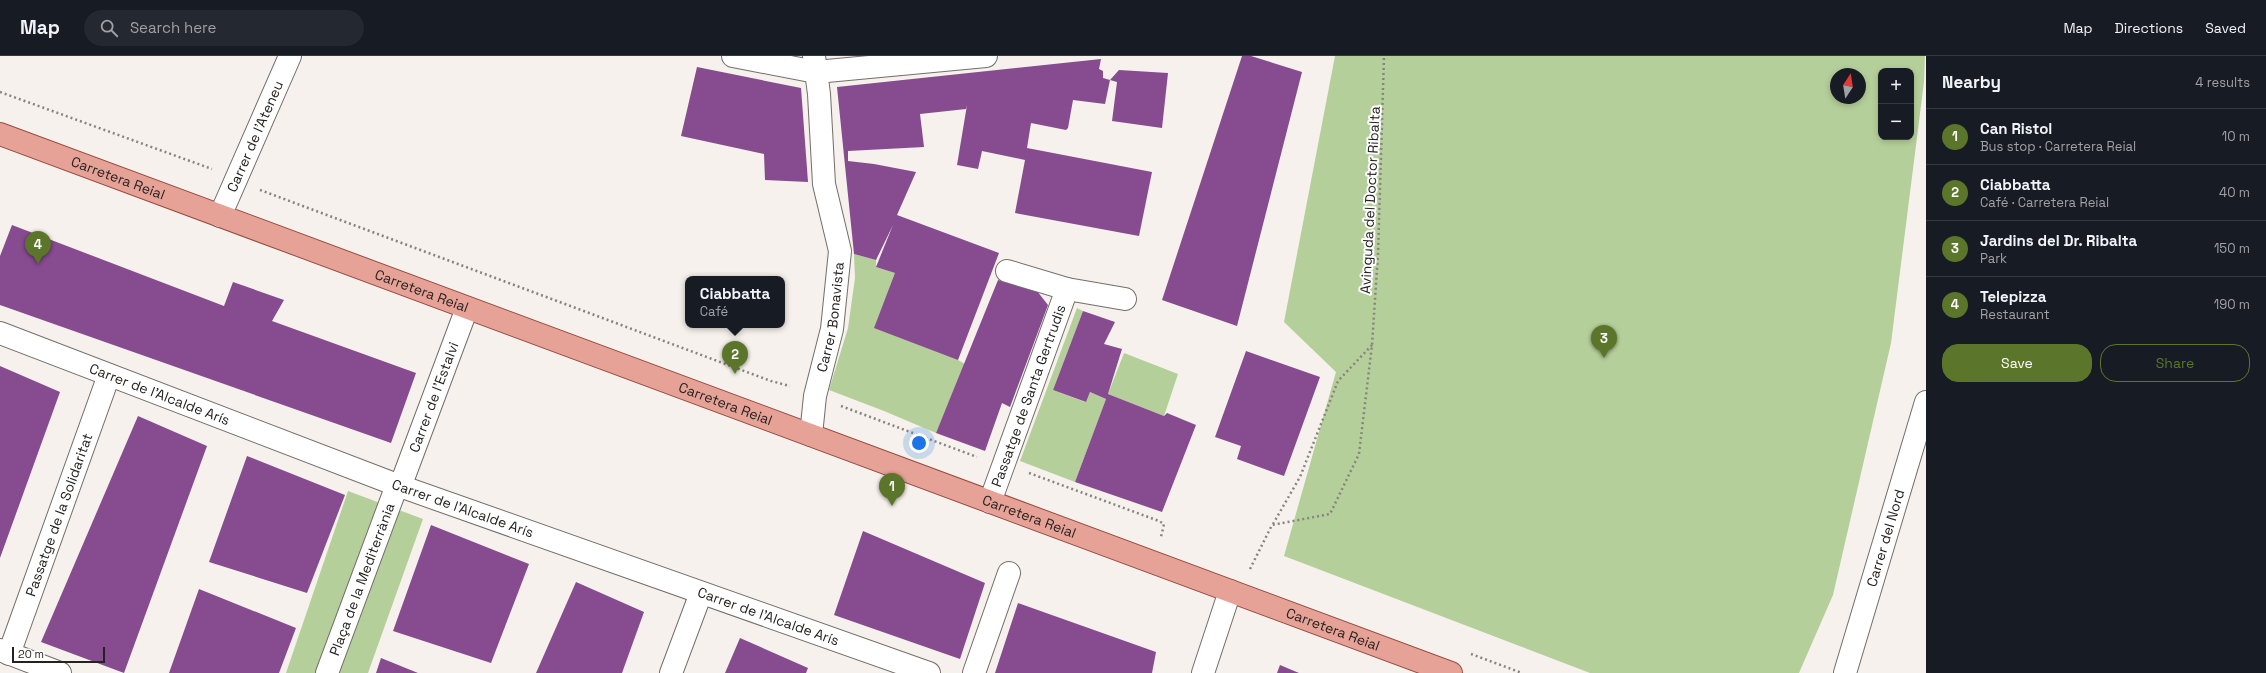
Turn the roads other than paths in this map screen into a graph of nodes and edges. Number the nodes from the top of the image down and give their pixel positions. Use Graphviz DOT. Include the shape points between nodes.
graph roads {
  1 [pos="290,56"];
  2 [pos="733,56"];
  3 [pos="986,56"];
  4 [pos="815,64"];
  5 [pos="0,134"];
  6 [pos="220,216"];
  7 [pos="1007,271"];
  8 [pos="1067,289"];
  9 [pos="1125,299"];
  10 [pos="467,308"];
  11 [pos="0,333"];
  12 [pos="109,375"];
  13 [pos="1926,402"];
  14 [pos="811,435"];
  15 [pos="399,486"];
  16 [pos="990,502"];
  17 [pos="1009,573"];
  18 [pos="1230,591"];
  19 [pos="701,592"];
  20 [pos="5,652"];
  21 [pos="60,673"];
  22 [pos="327,673"];
  23 [pos="671,673"];
  24 [pos="929,673"];
  25 [pos="974,673"];
  26 [pos="1203,673"];
  27 [pos="1451,673"];
  28 [pos="1845,673"];
  1 -- 6 [label="street, Carrer de l'Ateneu"];
  2 -- 4 [label="street"];
  3 -- 4 [label="street"];
  4 -- 14 [label="street, Carrer Bonavista" via="824,184 840,251 832,329 816,396"];
  5 -- 6 [label="main road, Carretera Reial"];
  6 -- 10 [label="main road, Carretera Reial"];
  7 -- 8 [label="street"];
  8 -- 9 [label="street"];
  8 -- 16 [label="street, Passatge de Santa Gertrudis"];
  10 -- 14 [label="main road, Carretera Reial"];
  10 -- 15 [label="street, Carrer de l'Estalvi"];
  11 -- 12 [label="street, Carrer de l'Alcalde Arís"];
  12 -- 15 [label="street, Carrer de l'Alcalde Arís"];
  12 -- 20 [label="street, Passatge de la Solidaritat"];
  13 -- 28 [label="street, Carrer del Nord"];
  14 -- 16 [label="main road, Carretera Reial"];
  15 -- 19 [label="street, Carrer de l'Alcalde Arís"];
  15 -- 22 [label="street, Plaça de la Mediterrània"];
  16 -- 18 [label="main road, Carretera Reial"];
  17 -- 25 [label="street"];
  18 -- 26 [label="street"];
  18 -- 27 [label="main road, Carretera Reial"];
  19 -- 23 [label="street"];
  19 -- 24 [label="street, Carrer de l'Alcalde Arís"];
  20 -- 21 [label="street"];
}
